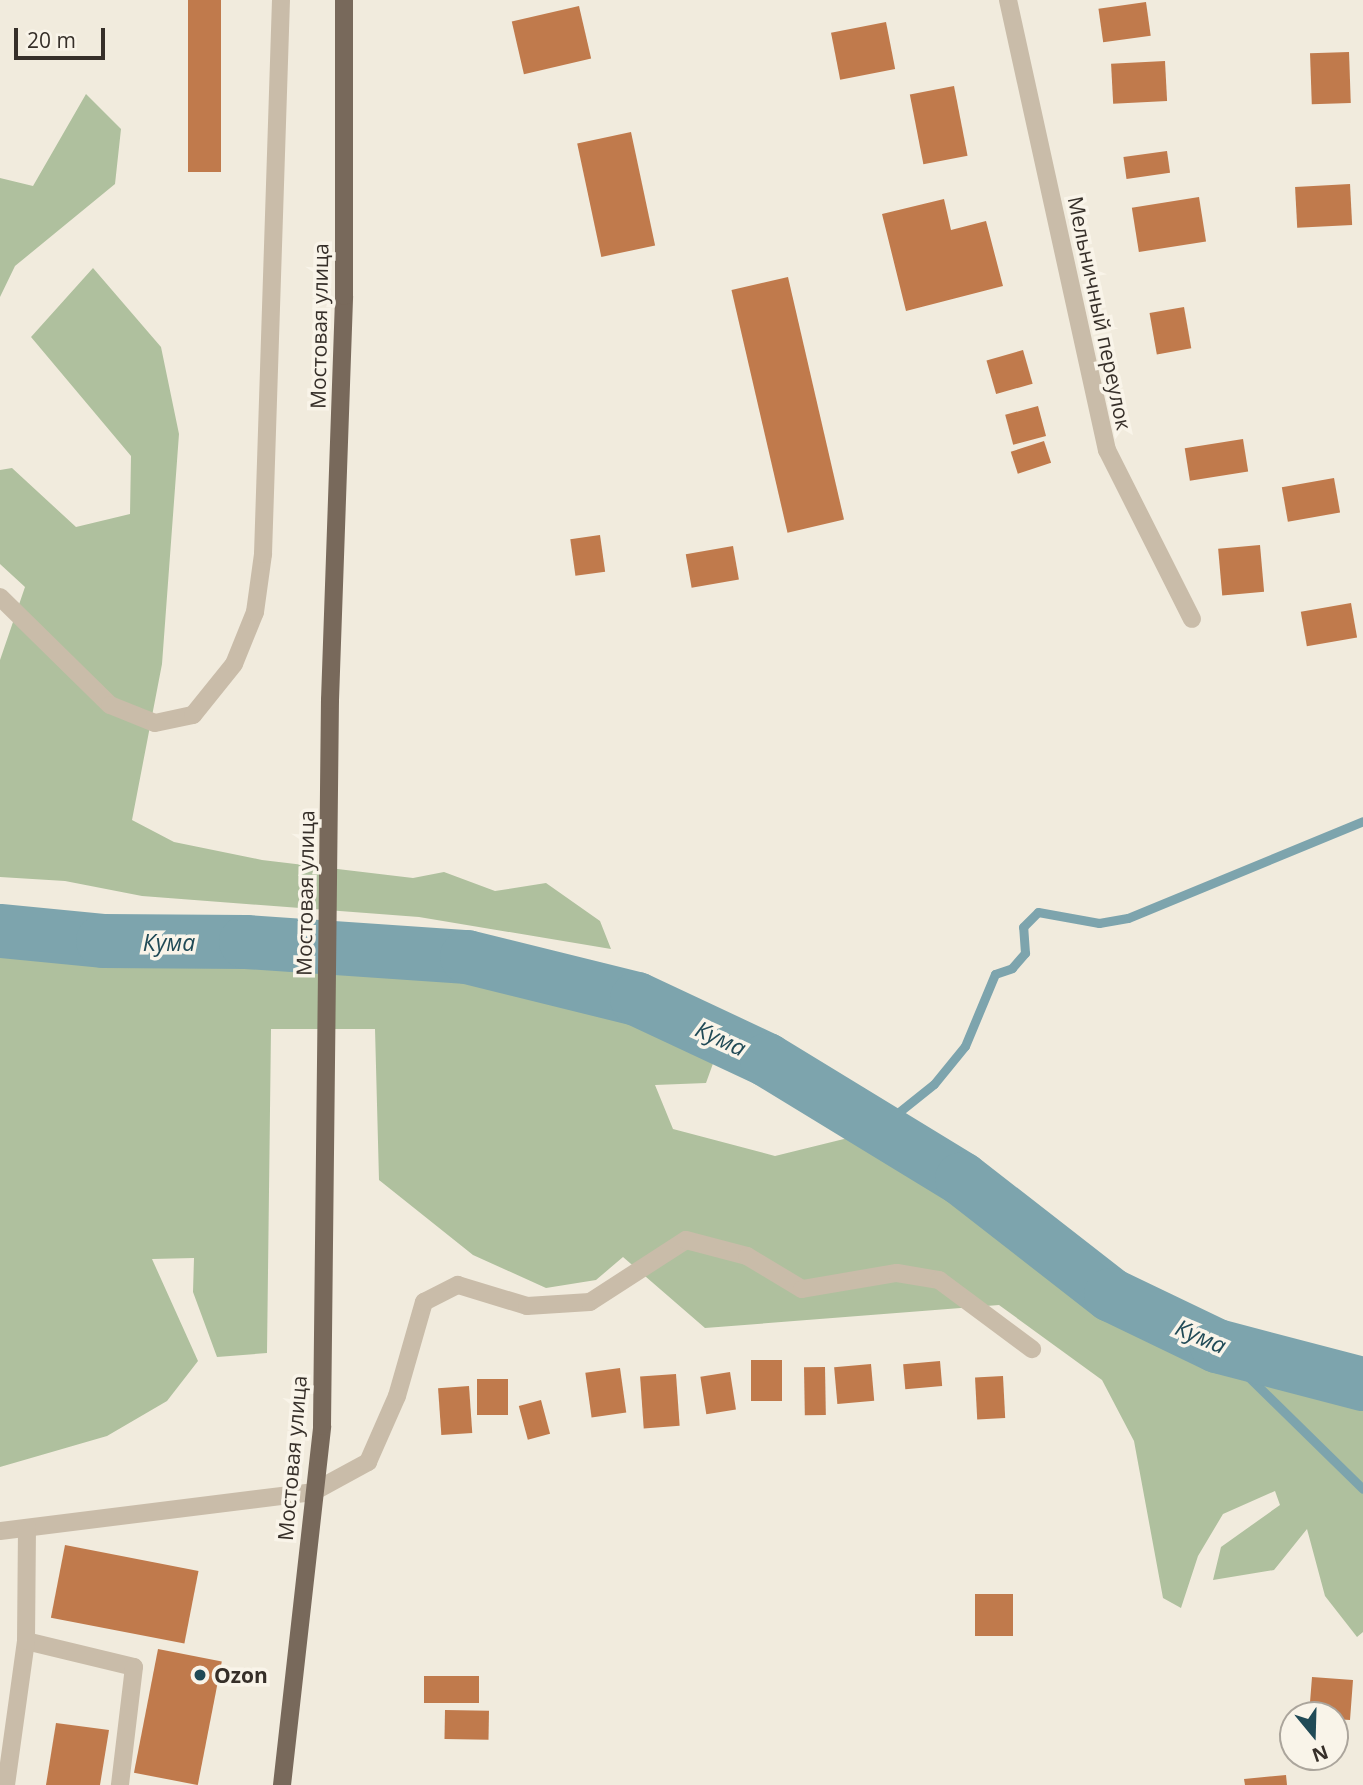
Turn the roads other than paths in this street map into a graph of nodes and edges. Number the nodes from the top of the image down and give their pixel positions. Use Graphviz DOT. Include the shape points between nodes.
graph roads {
  1 [pos="281,0"];
  2 [pos="344,0"];
  3 [pos="1008,0"];
  4 [pos="0,597"];
  5 [pos="1192,619"];
  6 [pos="1032,1349"];
  7 [pos="313,1492"];
  8 [pos="27,1528"];
  9 [pos="0,1531"];
  10 [pos="26,1641"];
  11 [pos="6,1785"];
  12 [pos="120,1785"];
  13 [pos="282,1785"];
  1 -- 4 [label="street" via="263,554 255,612 234,664 194,715 155,723 110,705"];
  2 -- 7 [label="main road, Мостовая улица" via="344,296 330,700 322,1426"];
  3 -- 5 [label="street, Мельничный переулок" via="1107,450"];
  6 -- 7 [label="street" via="939,1280 897,1273 803,1289 747,1256 686,1240 590,1302 527,1306 458,1285 424,1302 397,1396 368,1462"];
  7 -- 8 [label="street"];
  7 -- 13 [label="main road, Мостовая улица"];
  8 -- 9 [label="street"];
  8 -- 10 [label="street"];
  10 -- 11 [label="street"];
  10 -- 12 [label="street" via="134,1667"];
}
